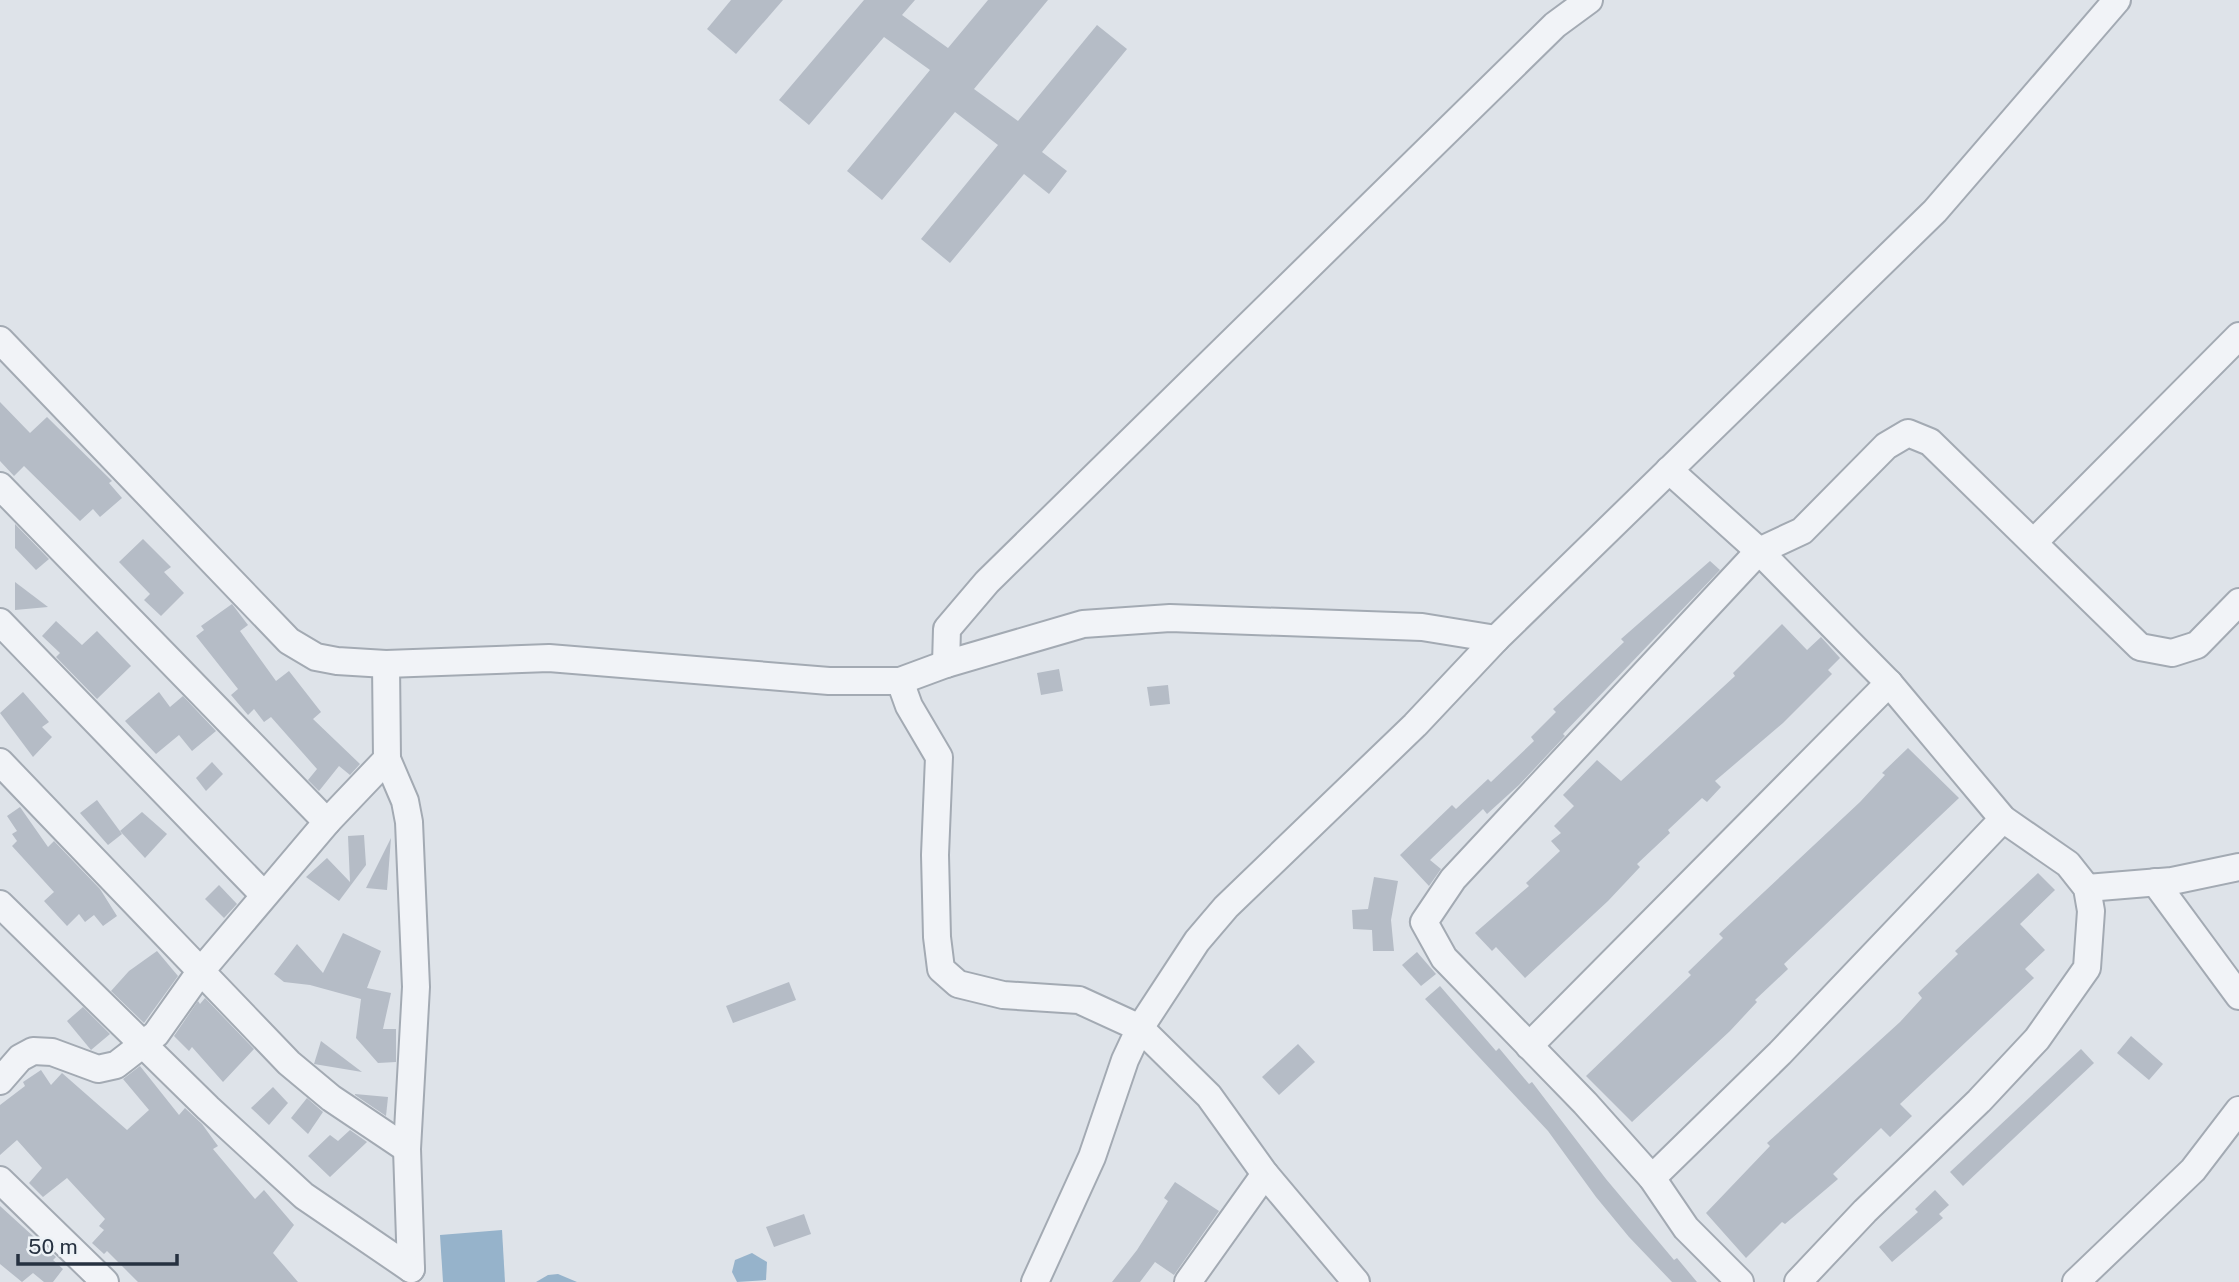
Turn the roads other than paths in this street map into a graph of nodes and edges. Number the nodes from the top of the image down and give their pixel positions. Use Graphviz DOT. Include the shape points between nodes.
graph roads {
  1 [pos="1589,0"];
  2 [pos="2117,0"];
  3 [pos="2239,336"];
  4 [pos="0,340"];
  5 [pos="1669,470"];
  6 [pos="0,485"];
  7 [pos="2035,541"];
  8 [pos="1759,551"];
  9 [pos="2239,602"];
  10 [pos="0,622"];
  11 [pos="1496,639"];
  12 [pos="386,664"];
  13 [pos="946,664"];
  14 [pos="900,681"];
  15 [pos="1889,682"];
  16 [pos="387,759"];
  17 [pos="0,762"];
  18 [pos="2003,819"];
  19 [pos="327,822"];
  20 [pos="2239,867"];
  21 [pos="2155,882"];
  22 [pos="2087,888"];
  23 [pos="264,895"];
  24 [pos="0,904"];
  25 [pos="200,972"];
  26 [pos="2239,996"];
  27 [pos="1140,1028"];
  28 [pos="144,1044"];
  29 [pos="1529,1046"];
  30 [pos="0,1081"];
  31 [pos="2239,1110"];
  32 [pos="407,1149"];
  33 [pos="1265,1174"];
  34 [pos="1652,1178"];
  35 [pos="0,1180"];
  36 [pos="87,1276"];
  37 [pos="1035,1282"];
  38 [pos="1188,1282"];
  39 [pos="1356,1282"];
  40 [pos="1740,1282"];
  41 [pos="1798,1282"];
  42 [pos="2076,1282"];
  1 -- 13 [label="street" via="1545,35 987,582 947,629"];
  2 -- 5 [label="street" via="1935,211"];
  3 -- 7 [label="street"];
  4 -- 12 [label="street" via="289,642 316,657"];
  5 -- 8 [label="street"];
  5 -- 11 [label="street"];
  6 -- 19 [label="street"];
  7 -- 8 [label="street" via="1930,442 1908,433 1886,446 1802,531"];
  7 -- 9 [label="street" via="2140,647 2172,653 2197,645"];
  8 -- 15 [label="street"];
  8 -- 29 [label="street" via="1452,879 1424,922 1444,958"];
  10 -- 23 [label="street"];
  11 -- 13 [label="street" via="1422,627 1170,618 1083,624"];
  11 -- 27 [label="street" via="1415,725 1226,907 1197,941"];
  12 -- 14 [label="street" via="549,658 829,681"];
  12 -- 16 [label="street"];
  13 -- 14 [label="street"];
  14 -- 27 [label="street" via="939,757 934,855 941,969 958,984 1003,995 1079,1000"];
  15 -- 18 [label="street"];
  15 -- 29 [label="street"];
  16 -- 19 [label="street"];
  16 -- 32 [label="street" via="409,822 416,987"];
  17 -- 25 [label="street"];
  18 -- 22 [label="street" via="2068,864"];
  18 -- 34 [label="street" via="1780,1053"];
  19 -- 23 [label="street"];
  20 -- 21 [label="street"];
  21 -- 22 [label="street"];
  21 -- 26 [label="street"];
  22 -- 41 [label="street" via="2091,930 2087,968 2037,1039"];
  23 -- 25 [label="street"];
  24 -- 28 [label="street"];
  25 -- 28 [label="street"];
  25 -- 32 [label="street" via="289,1063 331,1098"];
  27 -- 33 [label="street" via="1209,1096"];
  27 -- 37 [label="street" via="1092,1157"];
  28 -- 30 [label="street" via="116,1065 97,1069 52,1052 33,1051 20,1058"];
  28 -- 32 [label="street" via="304,1196 411,1269"];
  29 -- 34 [label="street"];
  31 -- 42 [label="street" via="2193,1170"];
  33 -- 38 [label="street"];
  33 -- 39 [label="street"];
  34 -- 40 [label="street" via="1686,1228"];
  35 -- 36 [label="street"];
}
